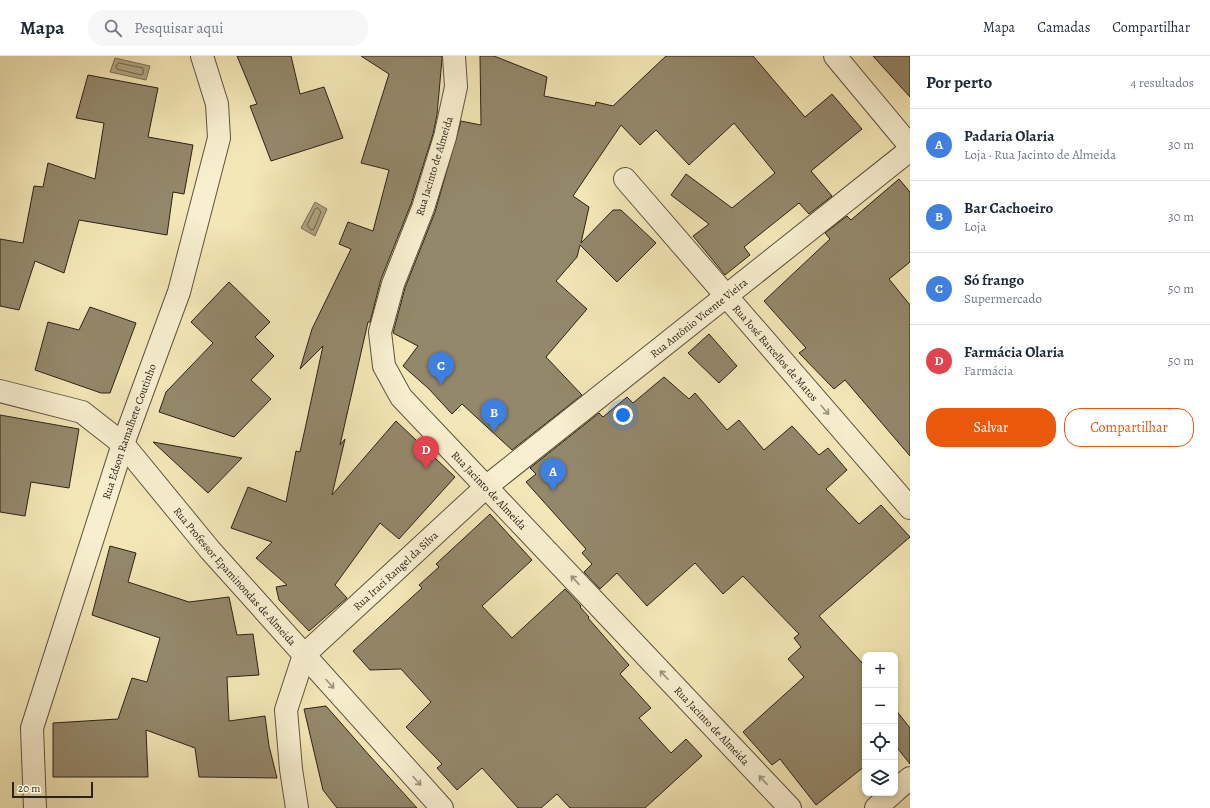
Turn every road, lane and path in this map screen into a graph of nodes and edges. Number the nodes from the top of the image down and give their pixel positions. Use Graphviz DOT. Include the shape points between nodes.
graph roads {
  1 [pos="202,56"];
  2 [pos="454,56"];
  3 [pos="835,56"];
  4 [pos="910,146"];
  5 [pos="910,150"];
  6 [pos="625,178"];
  7 [pos="726,296"];
  8 [pos="0,391"];
  9 [pos="123,444"];
  10 [pos="487,486"];
  11 [pos="910,508"];
  12 [pos="304,655"];
  13 [pos="910,778"];
  14 [pos="898,788"];
  15 [pos="890,796"];
  16 [pos="35,808"];
  17 [pos="297,808"];
  18 [pos="442,808"];
  19 [pos="790,808"];
  20 [pos="876,808"];
  1 -- 9 [label="street, Rua Edson Ramalhete Coutinho" via="217,104 219,138 179,292"];
  2 -- 10 [label="street, Rua Jacinto de Almeida" via="456,87 445,137 423,208 393,284 380,332 384,366 401,397"];
  3 -- 4 [label="street"];
  5 -- 7 [label="street, Rua Antônio Vicente Vieira"];
  6 -- 7 [label="street, Rua José Barcellos de Matos"];
  7 -- 10 [label="street, Rua Antônio Vicente Vieira"];
  7 -- 11 [label="street, Rua José Barcellos de Matos, one-way"];
  8 -- 9 [label="street, Rua Professor Epaminondas de Almeida" via="82,412"];
  9 -- 12 [label="street, Rua Professor Epaminondas de Almeida" via="210,550"];
  9 -- 16 [label="street, Rua Edson Ramalhete Coutinho" via="32,728"];
  10 -- 12 [label="street, Rua Iraci Rangel da Silva"];
  19 -- 10 [label="street, Rua Jacinto de Almeida, one-way"];
  12 -- 17 [label="street" via="286,710"];
  12 -- 18 [label="street, Rua Professor Epaminondas de Almeida, one-way"];
  13 -- 14 [label="street"];
  15 -- 20 [label="street"];
}
